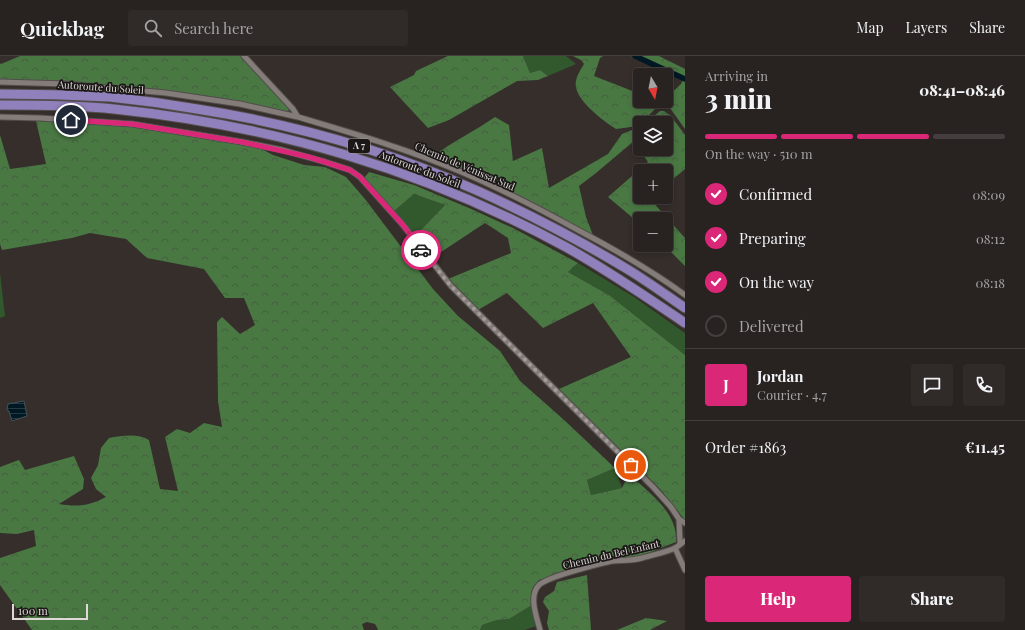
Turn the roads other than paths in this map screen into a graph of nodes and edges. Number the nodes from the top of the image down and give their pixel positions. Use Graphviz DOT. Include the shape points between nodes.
graph roads {
  1 [pos="244,56"];
  2 [pos="0,82"];
  3 [pos="0,94"];
  4 [pos="0,104"];
  5 [pos="0,117"];
  6 [pos="298,117"];
  7 [pos="685,295"];
  8 [pos="685,308"];
  9 [pos="685,323"];
  10 [pos="679,519"];
  11 [pos="685,523"];
  12 [pos="683,542"];
  13 [pos="675,548"];
  14 [pos="685,570"];
  15 [pos="540,630"];
  1 -- 6 [label="street" via="294,109"];
  2 -- 6 [label="street, Chemin de Vénissat Sud" via="66,84 166,93 240,104"];
  3 -- 8 [label="highway, Autoroute du Soleil / A 7" via="111,98 177,105 238,115 369,149 407,162 515,208 628,270"];
  4 -- 9 [label="highway, Autoroute du Soleil / A 7" via="112,109 225,124 337,152 399,171 504,215 564,246 621,279"];
  5 -- 10 [label="street" via="132,124 282,150 350,170 360,177 403,225 451,286 653,487"];
  6 -- 7 [label="street, Chemin de Vénissat Sud" via="347,131 459,171 607,245"];
  10 -- 11 [label="street"];
  10 -- 12 [label="street"];
  12 -- 13 [label="street, Chemin du Bel Enfant"];
  13 -- 14 [label="street"];
  13 -- 15 [label="street, Chemin du Bel Enfant" via="640,558 568,572 544,582 534,593"];
}
